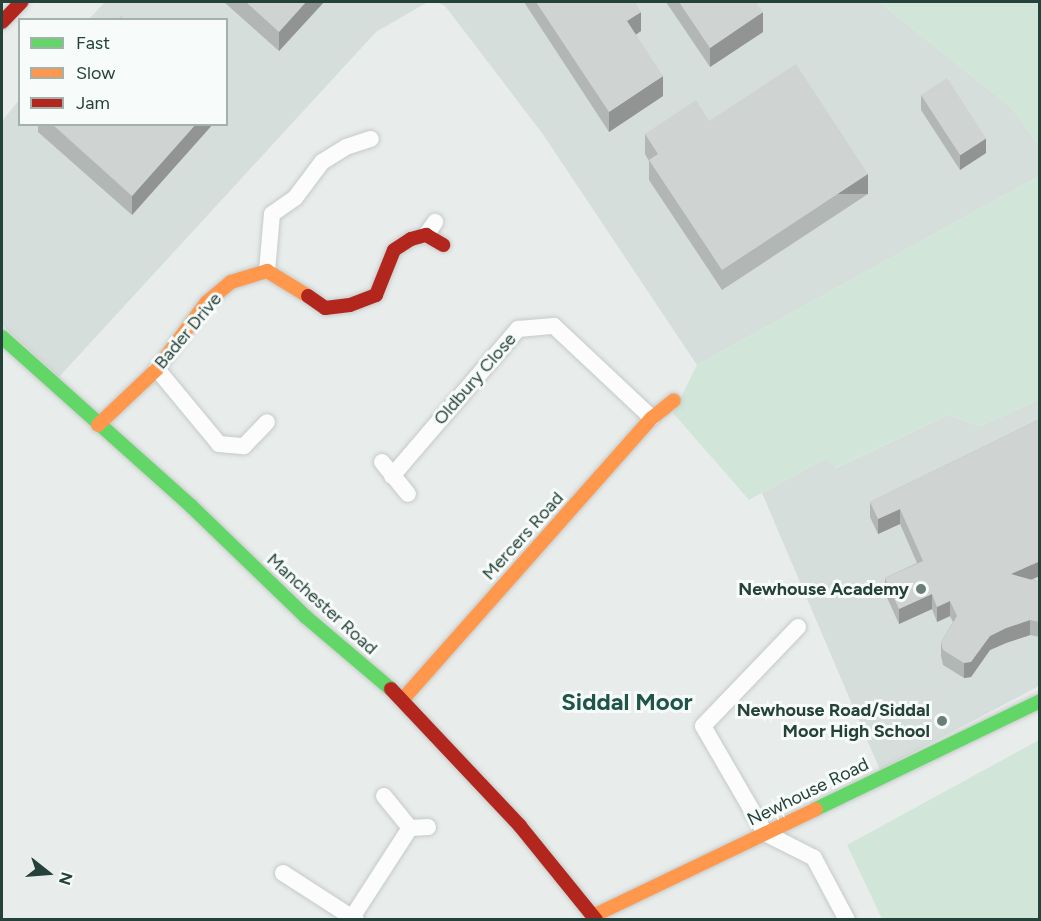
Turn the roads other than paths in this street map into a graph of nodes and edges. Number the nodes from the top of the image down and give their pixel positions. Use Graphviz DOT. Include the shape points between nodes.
graph roads {
  1 [pos="21,2"];
  2 [pos="2,22"];
  3 [pos="371,139"];
  4 [pos="443,245"];
  5 [pos="267,272"];
  6 [pos="2,337"];
  7 [pos="157,369"];
  8 [pos="674,400"];
  9 [pos="652,417"];
  10 [pos="267,422"];
  11 [pos="98,425"];
  12 [pos="382,462"];
  13 [pos="392,476"];
  14 [pos="408,494"];
  15 [pos="798,627"];
  16 [pos="403,699"];
  17 [pos="1040,701"];
  18 [pos="384,796"];
  19 [pos="428,827"];
  20 [pos="410,828"];
  21 [pos="765,833"];
  22 [pos="283,873"];
  23 [pos="355,918"];
  24 [pos="594,918"];
  25 [pos="847,920"];
  1 -- 2 [label="street"];
  3 -- 5 [label="street" via="346,147 322,162 295,198 272,214"];
  4 -- 5 [label="street" via="430,229 411,238 394,250 376,295 350,305 326,308 279,275"];
  5 -- 7 [label="street, Bader Drive" via="231,282 207,302"];
  6 -- 11 [label="street, Manchester Road"];
  7 -- 10 [label="street" via="219,444 244,446"];
  7 -- 11 [label="street, Bader Drive"];
  8 -- 9 [label="street, Mercers Road"];
  9 -- 13 [label="street, Oldbury Close" via="554,326 518,329"];
  9 -- 16 [label="street, Mercers Road"];
  11 -- 16 [label="street, Manchester Road" via="191,506 306,617"];
  12 -- 13 [label="street"];
  13 -- 14 [label="street"];
  15 -- 21 [label="street" via="703,726"];
  16 -- 24 [label="street, Manchester Road" via="520,826"];
  17 -- 21 [label="street, Newhouse Road"];
  18 -- 20 [label="street"];
  19 -- 20 [label="street"];
  20 -- 23 [label="street"];
  21 -- 24 [label="street, Newhouse Road"];
  21 -- 25 [label="street" via="814,858"];
  22 -- 23 [label="street"];
}
